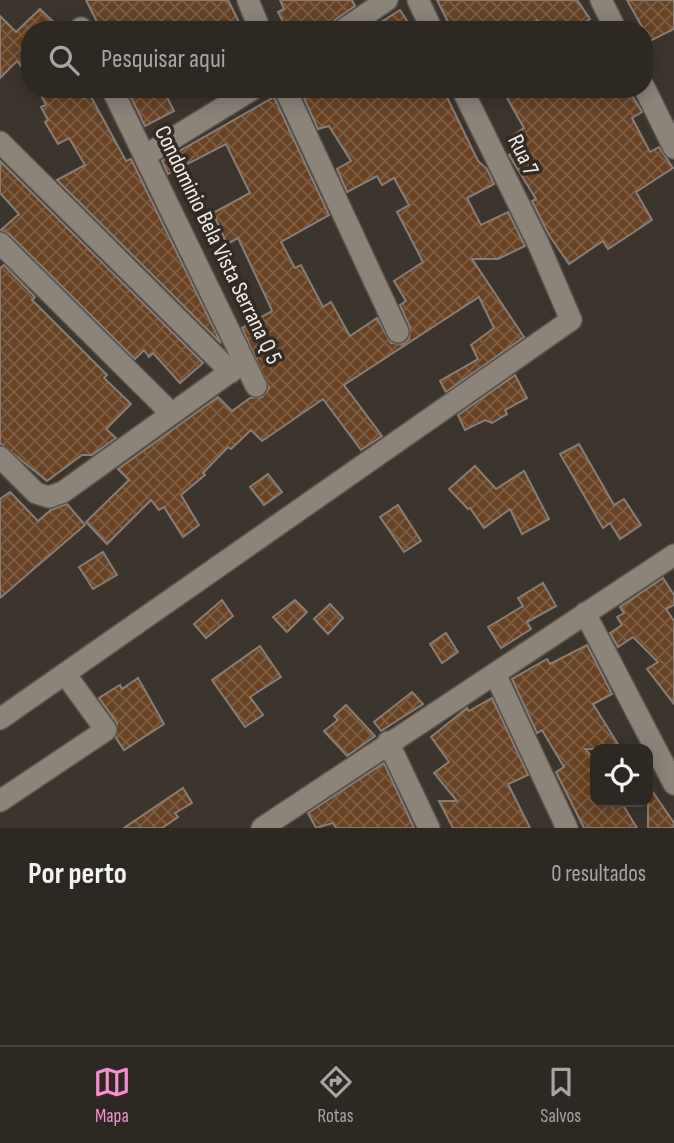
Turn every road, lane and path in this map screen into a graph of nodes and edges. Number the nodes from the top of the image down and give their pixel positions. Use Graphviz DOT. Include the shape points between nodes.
graph roads {
  1 [pos="248,0"];
  2 [pos="387,0"];
  3 [pos="418,0"];
  4 [pos="601,0"];
  5 [pos="256,21"];
  6 [pos="356,21"];
  7 [pos="428,21"];
  8 [pos="612,21"];
  9 [pos="117,98"];
  10 [pos="238,98"];
  11 [pos="289,98"];
  12 [pos="466,98"];
  13 [pos="649,98"];
  14 [pos="0,142"];
  15 [pos="674,148"];
  16 [pos="146,155"];
  17 [pos="0,243"];
  18 [pos="398,332"];
  19 [pos="238,367"];
  20 [pos="256,386"];
  21 [pos="170,412"];
  22 [pos="0,457"];
  23 [pos="8,478"];
  24 [pos="674,555"];
  25 [pos="585,613"];
  26 [pos="65,674"];
  27 [pos="495,674"];
  28 [pos="0,719"];
  29 [pos="388,742"];
  30 [pos="674,784"];
  31 [pos="0,801"];
  32 [pos="289,820"];
  33 [pos="262,828"];
  34 [pos="429,828"];
  35 [pos="567,828"];
  1 -- 5 [label="street"];
  2 -- 6 [label="street"];
  3 -- 7 [label="street"];
  4 -- 8 [label="street"];
  9 -- 16 [label="street, Condominio Bela Vista Serrana Q 5"];
  10 -- 16 [label="street"];
  11 -- 18 [label="street"];
  12 -- 26 [label="street, Rua 7" via="571,320"];
  13 -- 15 [label="street"];
  14 -- 19 [label="street, Condominio Bela Vista Serrana Q 5"];
  16 -- 19 [label="street, Condominio Bela Vista Serrana Q 5"];
  17 -- 21 [label="street"];
  19 -- 20 [label="street, Condominio Bela Vista Serrana Q 5"];
  19 -- 21 [label="street"];
  21 -- 23 [label="street" via="63,492 49,497"];
  22 -- 23 [label="street"];
  24 -- 25 [label="street"];
  25 -- 27 [label="street"];
  25 -- 30 [label="street"];
  26 -- 28 [label="street"];
  26 -- 31 [label="street" via="106,730"];
  27 -- 29 [label="street"];
  27 -- 35 [label="street"];
  29 -- 32 [label="street"];
  29 -- 34 [label="street"];
  32 -- 33 [label="street"];
}
